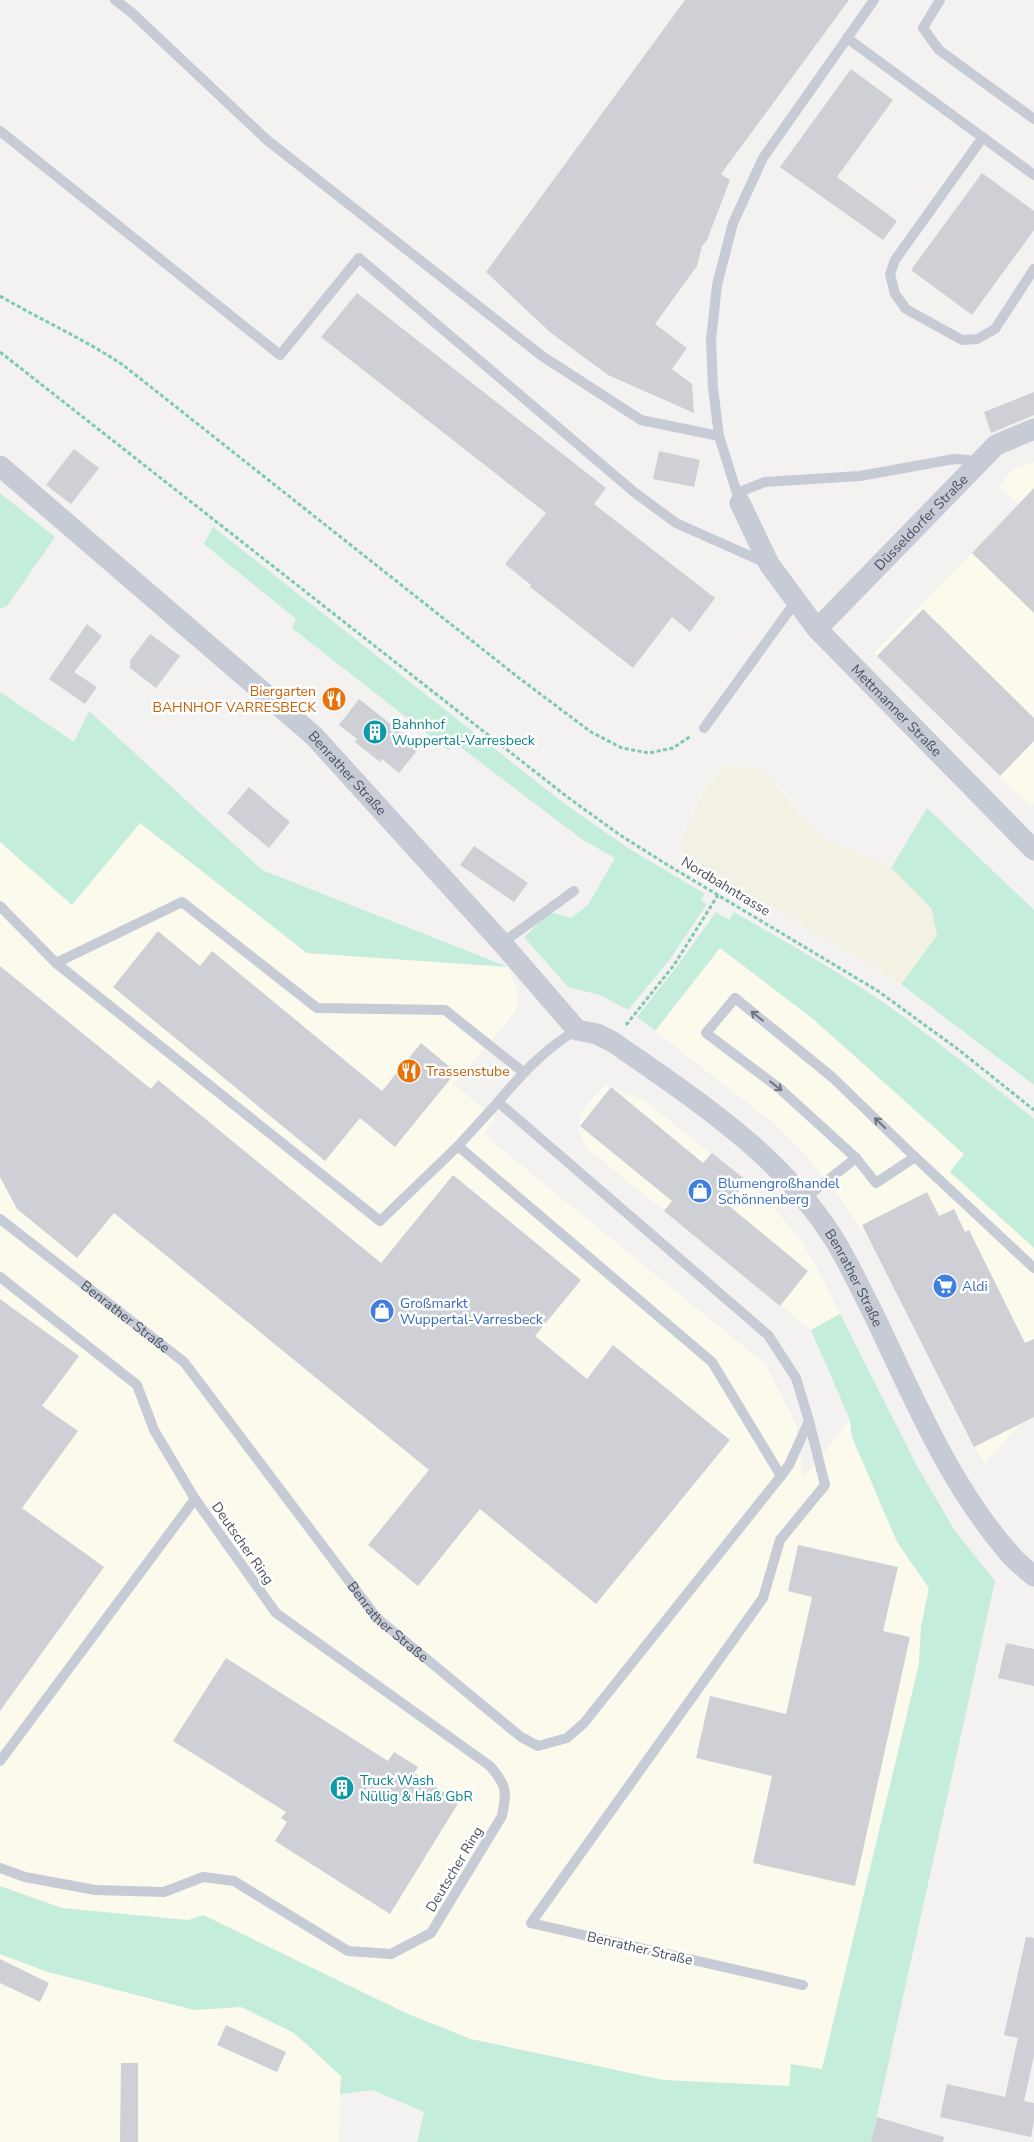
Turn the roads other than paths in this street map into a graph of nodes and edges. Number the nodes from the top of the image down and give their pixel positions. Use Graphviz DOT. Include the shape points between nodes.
graph roads {
  1 [pos="116,0"];
  2 [pos="874,0"];
  3 [pos="940,0"];
  4 [pos="847,38"];
  5 [pos="1034,119"];
  6 [pos="0,131"];
  7 [pos="983,137"];
  8 [pos="1034,175"];
  9 [pos="1034,269"];
  10 [pos="1034,429"];
  11 [pos="719,436"];
  12 [pos="978,465"];
  13 [pos="0,466"];
  14 [pos="738,498"];
  15 [pos="769,564"];
  16 [pos="796,601"];
  17 [pos="817,629"];
  18 [pos="704,728"];
  19 [pos="1034,850"];
  20 [pos="574,891"];
  21 [pos="0,906"];
  22 [pos="502,944"];
  23 [pos="56,963"];
  24 [pos="577,1030"];
  25 [pos="523,1072"];
  26 [pos="498,1102"];
  27 [pos="458,1146"];
  28 [pos="915,1156"];
  29 [pos="856,1158"];
  30 [pos="805,1198"];
  31 [pos="0,1218"];
  32 [pos="1034,1268"];
  33 [pos="0,1277"];
  34 [pos="809,1421"];
  35 [pos="781,1476"];
  36 [pos="195,1499"];
  37 [pos="1034,1576"];
  38 [pos="0,1761"];
  39 [pos="0,1868"];
  40 [pos="803,1985"];
  1 -- 11 [label="lane" via="267,140 542,356 641,420"];
  2 -- 4 [label="lane"];
  3 -- 5 [label="lane" via="923,28 939,50"];
  4 -- 7 [label="lane"];
  4 -- 11 [label="lane" via="763,158 734,223 717,285 711,340"];
  6 -- 15 [label="lane" via="280,355 359,258 641,497 676,523"];
  7 -- 8 [label="lane"];
  7 -- 9 [label="lane" via="894,260 890,274 895,294 906,309 962,340 977,339 995,329"];
  10 -- 12 [label="street, Düsseldorfer Straße" via="996,445"];
  11 -- 14 [label="lane"];
  12 -- 14 [label="lane" via="954,459 860,476 765,482"];
  12 -- 17 [label="street, Düsseldorfer Straße"];
  13 -- 22 [label="street, Benrather Straße" via="314,736"];
  14 -- 15 [label="street, Mettmanner Straße"];
  15 -- 16 [label="street, Mettmanner Straße"];
  16 -- 17 [label="street, Mettmanner Straße"];
  16 -- 18 [label="lane"];
  17 -- 19 [label="street, Mettmanner Straße"];
  20 -- 22 [label="lane"];
  21 -- 23 [label="lane"];
  22 -- 24 [label="street, Benrather Straße"];
  23 -- 25 [label="lane" via="182,902 318,1008 445,1010"];
  23 -- 27 [label="lane" via="380,1221"];
  24 -- 25 [label="lane" via="559,1040"];
  24 -- 30 [label="street, Benrather Straße" via="597,1034 612,1042 734,1128"];
  25 -- 26 [label="lane"];
  26 -- 27 [label="lane"];
  26 -- 34 [label="lane, Benrather Straße" via="768,1335 796,1378"];
  27 -- 35 [label="lane" via="712,1362"];
  28 -- 29 [label="lane" via="876,1183"];
  28 -- 29 [label="lane, one-way" via="832,1077 735,998 706,1033 779,1088"];
  28 -- 32 [label="lane"];
  29 -- 30 [label="lane"];
  30 -- 37 [label="street, Benrather Straße" via="835,1240 947,1462 976,1511 1010,1555"];
  31 -- 35 [label="lane, Benrather Straße" via="184,1362 377,1618 521,1737 538,1746 567,1738 584,1723"];
  33 -- 36 [label="lane, Deutscher Ring" via="137,1385 154,1430"];
  34 -- 35 [label="lane, Benrather Straße"];
  34 -- 40 [label="lane, Benrather Straße" via="825,1485 780,1540 763,1598 531,1923"];
  36 -- 38 [label="lane, Deutscher Ring"];
  36 -- 39 [label="lane, Deutscher Ring" via="276,1613 490,1766 503,1782 506,1797 502,1816 431,1933 391,1954 348,1951 234,1881 203,1877 164,1892 95,1890 24,1877"];
}
